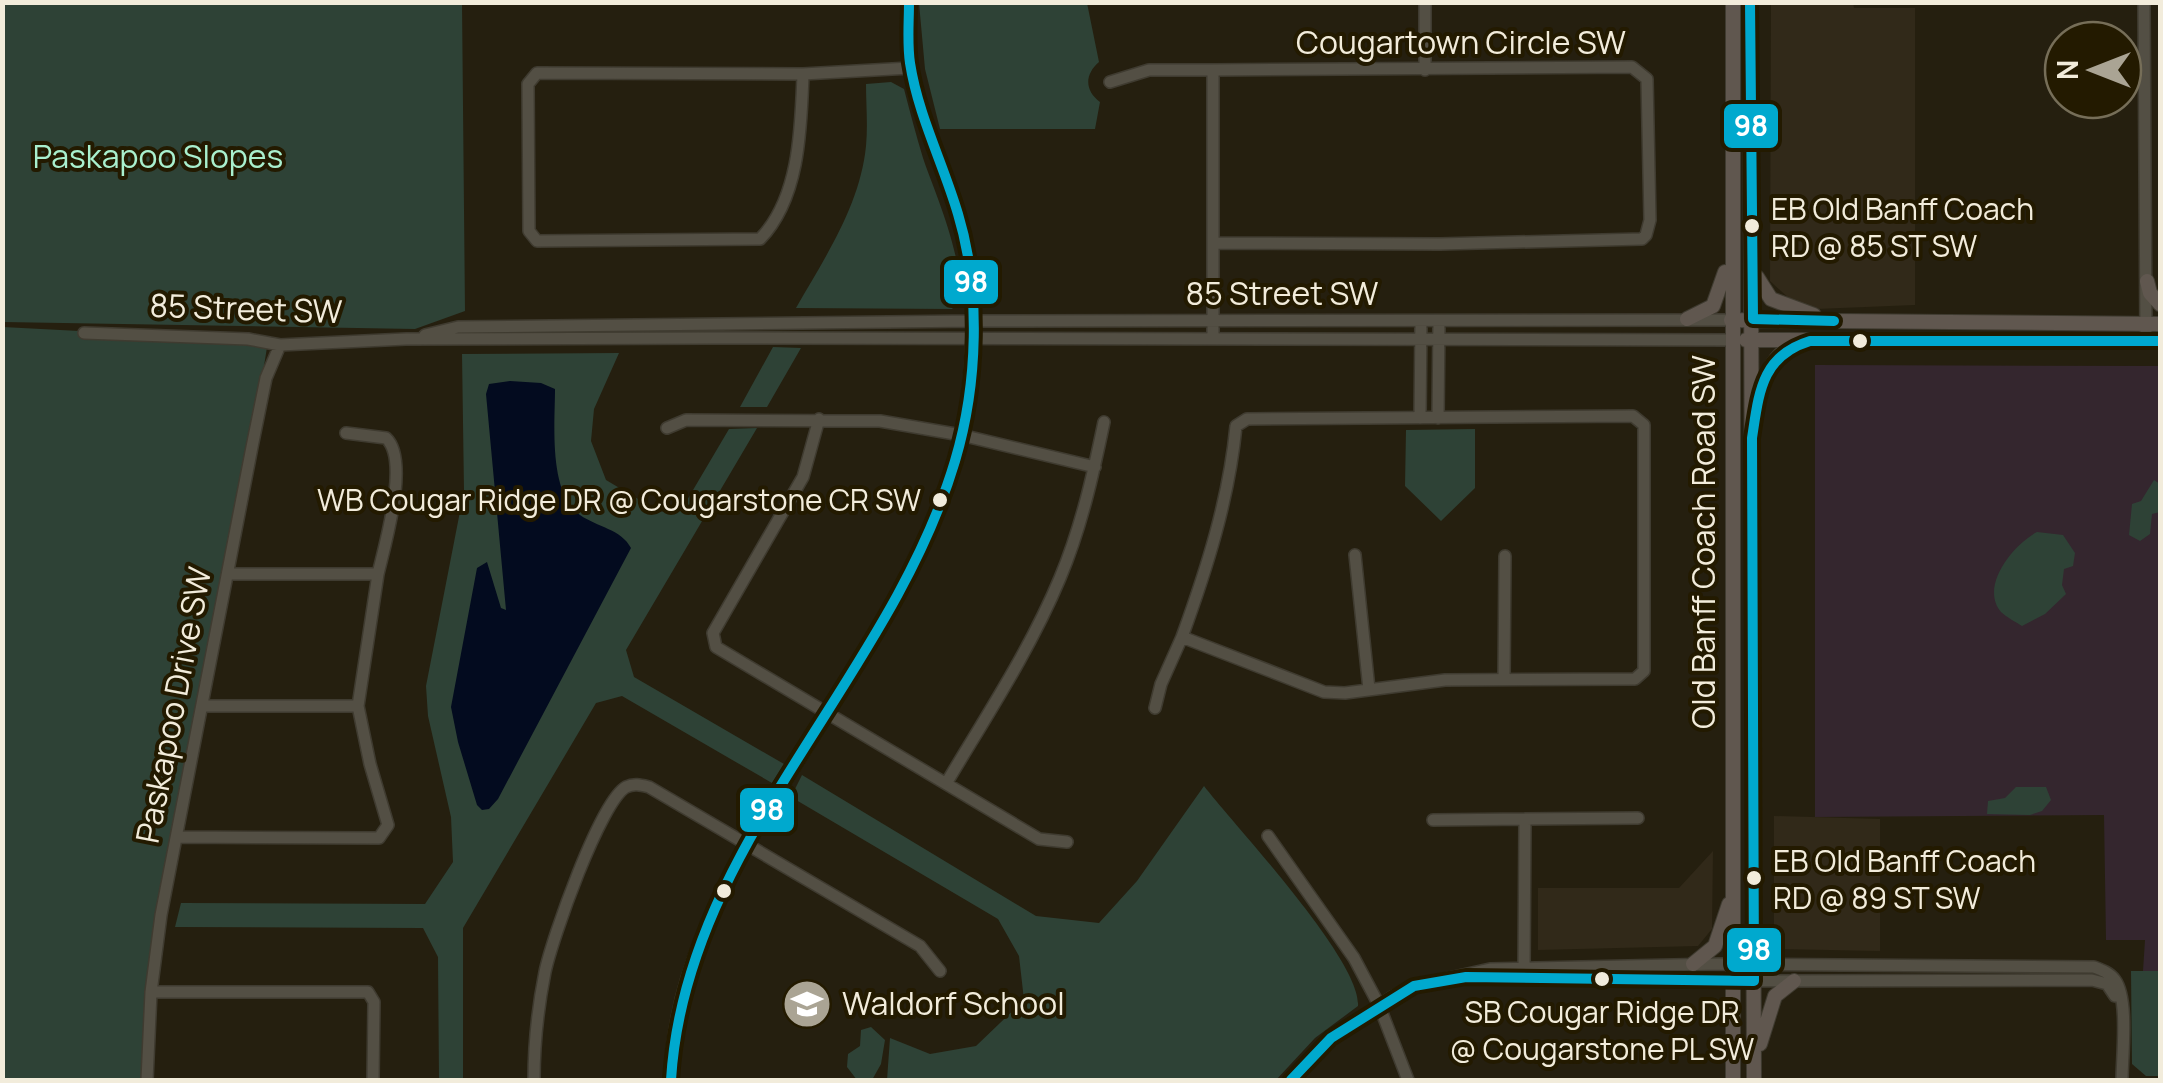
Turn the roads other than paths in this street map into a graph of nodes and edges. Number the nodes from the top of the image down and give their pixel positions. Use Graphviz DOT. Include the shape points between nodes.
graph roads {
  1 [pos="909,2"];
  2 [pos="1426,2"];
  3 [pos="1733,2"];
  4 [pos="1750,2"];
  5 [pos="2144,2"];
  6 [pos="910,68"];
  7 [pos="1213,70"];
  8 [pos="1425,70"];
  9 [pos="803,74"];
  10 [pos="1110,82"];
  11 [pos="1733,222"];
  12 [pos="1213,243"];
  13 [pos="1753,261"];
  14 [pos="2147,281"];
  15 [pos="2160,304"];
  16 [pos="1687,319"];
  17 [pos="972,320"];
  18 [pos="1421,320"];
  19 [pos="1731,320"];
  20 [pos="1753,320"];
  21 [pos="1834,320"];
  22 [pos="1438,321"];
  23 [pos="1214,322"];
  24 [pos="2153,324"];
  25 [pos="84,332"];
  26 [pos="1214,338"];
  27 [pos="406,339"];
  28 [pos="972,339"];
  29 [pos="1420,340"];
  30 [pos="1731,340"];
  31 [pos="1753,340"];
  32 [pos="1438,341"];
  33 [pos="1810,341"];
  34 [pos="2153,341"];
  35 [pos="280,344"];
  36 [pos="1420,418"];
  37 [pos="1438,418"];
  38 [pos="819,419"];
  39 [pos="1104,422"];
  40 [pos="667,428"];
  41 [pos="346,433"];
  42 [pos="960,436"];
  43 [pos="1752,438"];
  44 [pos="1095,467"];
  45 [pos="1354,555"];
  46 [pos="1505,556"];
  47 [pos="228,574"];
  48 [pos="378,574"];
  49 [pos="1182,636"];
  50 [pos="1504,679"];
  51 [pos="1370,688"];
  52 [pos="204,706"];
  53 [pos="358,706"];
  54 [pos="1155,708"];
  55 [pos="828,712"];
  56 [pos="947,782"];
  57 [pos="1638,818"];
  58 [pos="1525,819"];
  59 [pos="1433,820"];
  60 [pos="1268,836"];
  61 [pos="177,837"];
  62 [pos="1067,842"];
  63 [pos="748,844"];
  64 [pos="1734,889"];
  65 [pos="1693,964"];
  66 [pos="1734,964"];
  67 [pos="1754,964"];
  68 [pos="1866,965"];
  69 [pos="1969,966"];
  70 [pos="940,971"];
  71 [pos="1524,972"];
  72 [pos="1602,973"];
  73 [pos="1794,980"];
  74 [pos="1866,980"];
  75 [pos="1969,980"];
  76 [pos="1734,981"];
  77 [pos="1754,981"];
  78 [pos="2112,984"];
  79 [pos="151,992"];
  80 [pos="1379,1005"];
  81 [pos="1754,1077"];
  82 [pos="147,1080"];
  83 [pos="372,1080"];
  84 [pos="534,1080"];
  85 [pos="670,1080"];
  86 [pos="1291,1080"];
  87 [pos="1408,1080"];
  88 [pos="1733,1080"];
  89 [pos="2122,1080"];
  1 -- 6 [label="street"];
  2 -- 8 [label="street"];
  3 -- 11 [label="main road, Old Banff Coach Road SW"];
  4 -- 13 [label="main road, Old Banff Coach Road SW"];
  5 -- 14 [label="street"];
  6 -- 9 [label="street"];
  6 -- 17 [label="street" via="964,238"];
  7 -- 8 [label="street, Cougartown Circle SW"];
  7 -- 10 [label="street, Cougartown Circle SW" via="1150,70"];
  7 -- 12 [label="street"];
  8 -- 12 [label="street, Cougartown Circle SW" via="1638,69 1649,88 1646,234 1632,241 1574,243"];
  9 -- 9 [label="street" via="536,72 528,84 529,231 537,242 760,239 794,167"];
  11 -- 16 [label="main road" via="1716,300"];
  11 -- 19 [label="main road, Old Banff Coach Road SW"];
  12 -- 23 [label="street"];
  13 -- 20 [label="main road, Old Banff Coach Road SW"];
  13 -- 21 [label="main road" via="1771,300"];
  14 -- 15 [label="main road"];
  14 -- 24 [label="street"];
  16 -- 19 [label="street, 85 Street SW"];
  16 -- 22 [label="street, 85 Street SW"];
  17 -- 23 [label="street, 85 Street SW"];
  17 -- 27 [label="street, 85 Street SW" via="458,327"];
  17 -- 28 [label="street"];
  18 -- 22 [label="street, 85 Street SW"];
  18 -- 23 [label="street, 85 Street SW"];
  18 -- 29 [label="street"];
  19 -- 20 [label="main road, 85 Street SW"];
  19 -- 30 [label="main road, Old Banff Coach Road SW"];
  20 -- 21 [label="main road, 85 Street SW"];
  20 -- 31 [label="main road, Old Banff Coach Road SW"];
  21 -- 24 [label="main road, 85 Street SW"];
  22 -- 32 [label="street"];
  23 -- 26 [label="street"];
  24 -- 34 [label="street"];
  25 -- 35 [label="street, 85 Street SW"];
  26 -- 28 [label="street, 85 Street SW"];
  26 -- 29 [label="street, 85 Street SW"];
  27 -- 28 [label="street, 85 Street SW"];
  27 -- 35 [label="street, 85 Street SW"];
  28 -- 42 [label="street"];
  29 -- 32 [label="street, 85 Street SW"];
  29 -- 36 [label="street"];
  30 -- 31 [label="main road, 85 Street SW"];
  30 -- 32 [label="street, 85 Street SW"];
  30 -- 64 [label="main road, Old Banff Coach Road SW"];
  31 -- 33 [label="main road, 85 Street SW"];
  31 -- 43 [label="main road, Old Banff Coach Road SW"];
  32 -- 37 [label="street"];
  33 -- 34 [label="main road, 85 Street SW"];
  33 -- 43 [label="main road" via="1786,348 1772,365"];
  35 -- 47 [label="street, Paskapoo Drive SW" via="266,378"];
  36 -- 37 [label="street"];
  36 -- 49 [label="street" via="1247,418 1236,426 1212,548"];
  37 -- 50 [label="street" via="1633,416 1644,425 1644,671 1634,680"];
  38 -- 40 [label="street" via="686,420"];
  38 -- 42 [label="street" via="880,421"];
  38 -- 55 [label="street" via="803,477 713,634 716,647"];
  39 -- 44 [label="street"];
  41 -- 48 [label="street" via="386,438 396,451 394,505"];
  42 -- 44 [label="street"];
  42 -- 55 [label="street" via="920,553"];
  43 -- 67 [label="main road, Old Banff Coach Road SW"];
  44 -- 56 [label="street" via="1046,609"];
  45 -- 51 [label="street"];
  46 -- 50 [label="street"];
  47 -- 48 [label="street"];
  47 -- 52 [label="street, Paskapoo Drive SW"];
  48 -- 53 [label="street"];
  49 -- 51 [label="street" via="1310,688"];
  49 -- 54 [label="street"];
  50 -- 51 [label="street"];
  52 -- 53 [label="street"];
  52 -- 61 [label="street, Paskapoo Drive SW"];
  53 -- 61 [label="street" via="388,825 379,838"];
  55 -- 56 [label="street"];
  55 -- 63 [label="street"];
  56 -- 62 [label="street" via="1039,839"];
  57 -- 58 [label="street"];
  58 -- 59 [label="street"];
  58 -- 71 [label="street"];
  60 -- 80 [label="street"];
  61 -- 79 [label="street, Paskapoo Drive SW"];
  63 -- 70 [label="street" via="920,946"];
  63 -- 84 [label="street" via="649,787 634,784 621,792 577,876 546,968"];
  63 -- 85 [label="street" via="691,961"];
  64 -- 65 [label="main road" via="1715,946"];
  64 -- 66 [label="main road, Old Banff Coach Road SW"];
  65 -- 66 [label="street"];
  65 -- 72 [label="street"];
  66 -- 67 [label="street"];
  66 -- 76 [label="main road, Old Banff Coach Road SW"];
  67 -- 68 [label="street"];
  67 -- 77 [label="main road, Old Banff Coach Road SW"];
  68 -- 69 [label="street"];
  68 -- 74 [label="street"];
  69 -- 75 [label="street"];
  69 -- 78 [label="street" via="2087,966 2102,970"];
  71 -- 72 [label="street"];
  71 -- 80 [label="street" via="1490,969 1414,986"];
  72 -- 76 [label="street"];
  73 -- 74 [label="street"];
  73 -- 77 [label="street"];
  73 -- 81 [label="main road" via="1772,1002"];
  74 -- 75 [label="street"];
  75 -- 78 [label="street"];
  76 -- 77 [label="street"];
  76 -- 88 [label="main road, Old Banff Coach Road SW"];
  77 -- 81 [label="main road, Old Banff Coach Road SW"];
  78 -- 89 [label="street" via="2122,1018"];
  79 -- 82 [label="street, Paskapoo Drive SW"];
  79 -- 83 [label="street" via="368,992 374,1002"];
  80 -- 86 [label="street" via="1331,1038"];
  80 -- 87 [label="street"];
}
